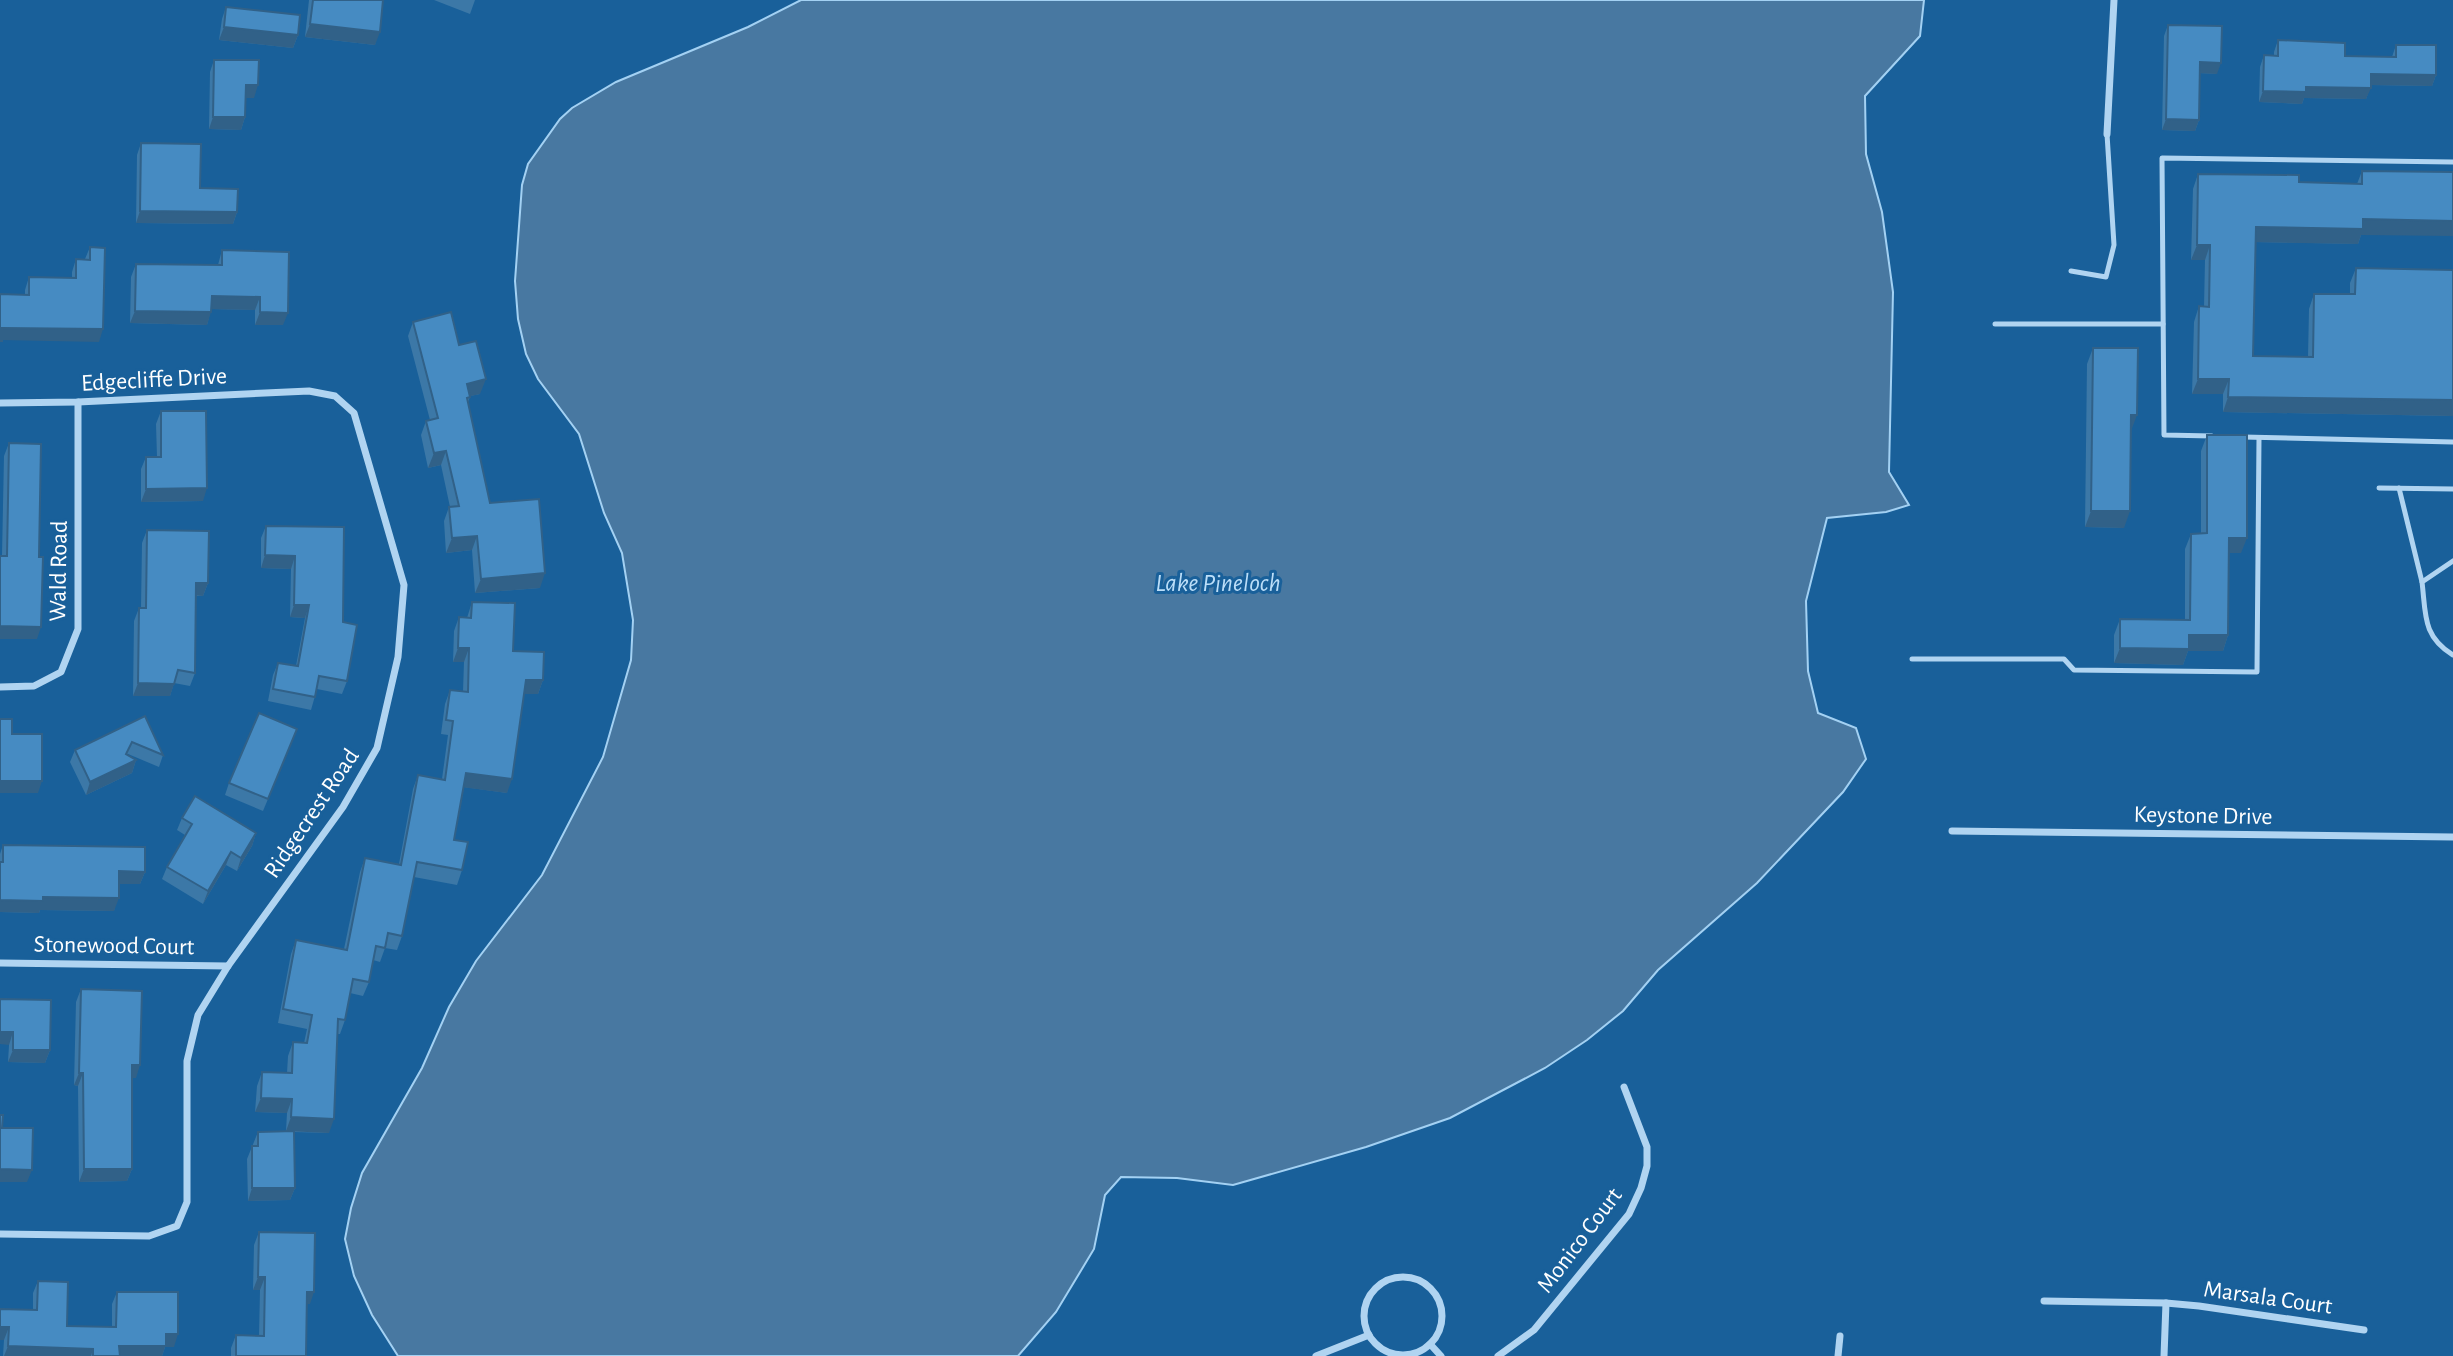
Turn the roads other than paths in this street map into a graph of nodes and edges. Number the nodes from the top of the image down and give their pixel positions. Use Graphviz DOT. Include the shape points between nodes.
graph roads {
  1 [pos="2114,0"];
  2 [pos="2108,134"];
  3 [pos="2453,162"];
  4 [pos="2071,271"];
  5 [pos="1995,324"];
  6 [pos="2163,324"];
  7 [pos="309,391"];
  8 [pos="78,402"];
  9 [pos="0,403"];
  10 [pos="2218,437"];
  11 [pos="2232,437"];
  12 [pos="2259,438"];
  13 [pos="2453,442"];
  14 [pos="2379,488"];
  15 [pos="2399,488"];
  16 [pos="2453,489"];
  17 [pos="2453,561"];
  18 [pos="2422,582"];
  19 [pos="2453,655"];
  20 [pos="1912,659"];
  21 [pos="0,687"];
  22 [pos="1952,831"];
  23 [pos="2453,837"];
  24 [pos="0,963"];
  25 [pos="228,966"];
  26 [pos="1624,1087"];
  27 [pos="0,1234"];
  28 [pos="2044,1301"];
  29 [pos="2166,1303"];
  30 [pos="2364,1330"];
  31 [pos="1369,1335"];
  32 [pos="1840,1336"];
  33 [pos="1430,1344"];
  34 [pos="1317,1356"];
  35 [pos="1441,1356"];
  36 [pos="1498,1356"];
  37 [pos="1838,1356"];
  38 [pos="2164,1356"];
  1 -- 2 [label="street"];
  2 -- 4 [label="lane" via="2114,245 2106,277"];
  3 -- 6 [label="lane" via="2162,158"];
  5 -- 6 [label="lane"];
  6 -- 10 [label="lane" via="2164,435"];
  7 -- 8 [label="street, Edgecliffe Drive"];
  7 -- 25 [label="street, Ridgecrest Road" via="335,396 354,413 404,585 398,657 377,748 343,807"];
  8 -- 9 [label="street, Edgecliffe Drive"];
  8 -- 21 [label="street, Wald Road" via="78,629 61,673 34,686"];
  11 -- 12 [label="lane"];
  12 -- 13 [label="lane"];
  12 -- 20 [label="lane" via="2257,672 2074,670 2064,659"];
  14 -- 15 [label="lane"];
  15 -- 16 [label="lane"];
  15 -- 18 [label="lane"];
  17 -- 18 [label="lane"];
  18 -- 19 [label="lane" via="2428,629"];
  22 -- 23 [label="street, Keystone Drive"];
  24 -- 25 [label="street, Stonewood Court"];
  25 -- 27 [label="street, Ridgecrest Road" via="198,1015 187,1061 187,1202 177,1226 149,1236"];
  26 -- 36 [label="street, Monico Court" via="1647,1147 1642,1188 1629,1214 1534,1330"];
  28 -- 29 [label="street, Marsala Court"];
  29 -- 30 [label="street, Marsala Court"];
  29 -- 38 [label="street, Marsala Court"];
  31 -- 33 [label="street" via="1390,1353 1403,1355"];
  31 -- 33 [label="street" via="1364,1319 1373,1290 1395,1278 1409,1277 1432,1290 1439,1302 1442,1320"];
  31 -- 34 [label="street"];
  32 -- 37 [label="street"];
  33 -- 35 [label="street"];
}
